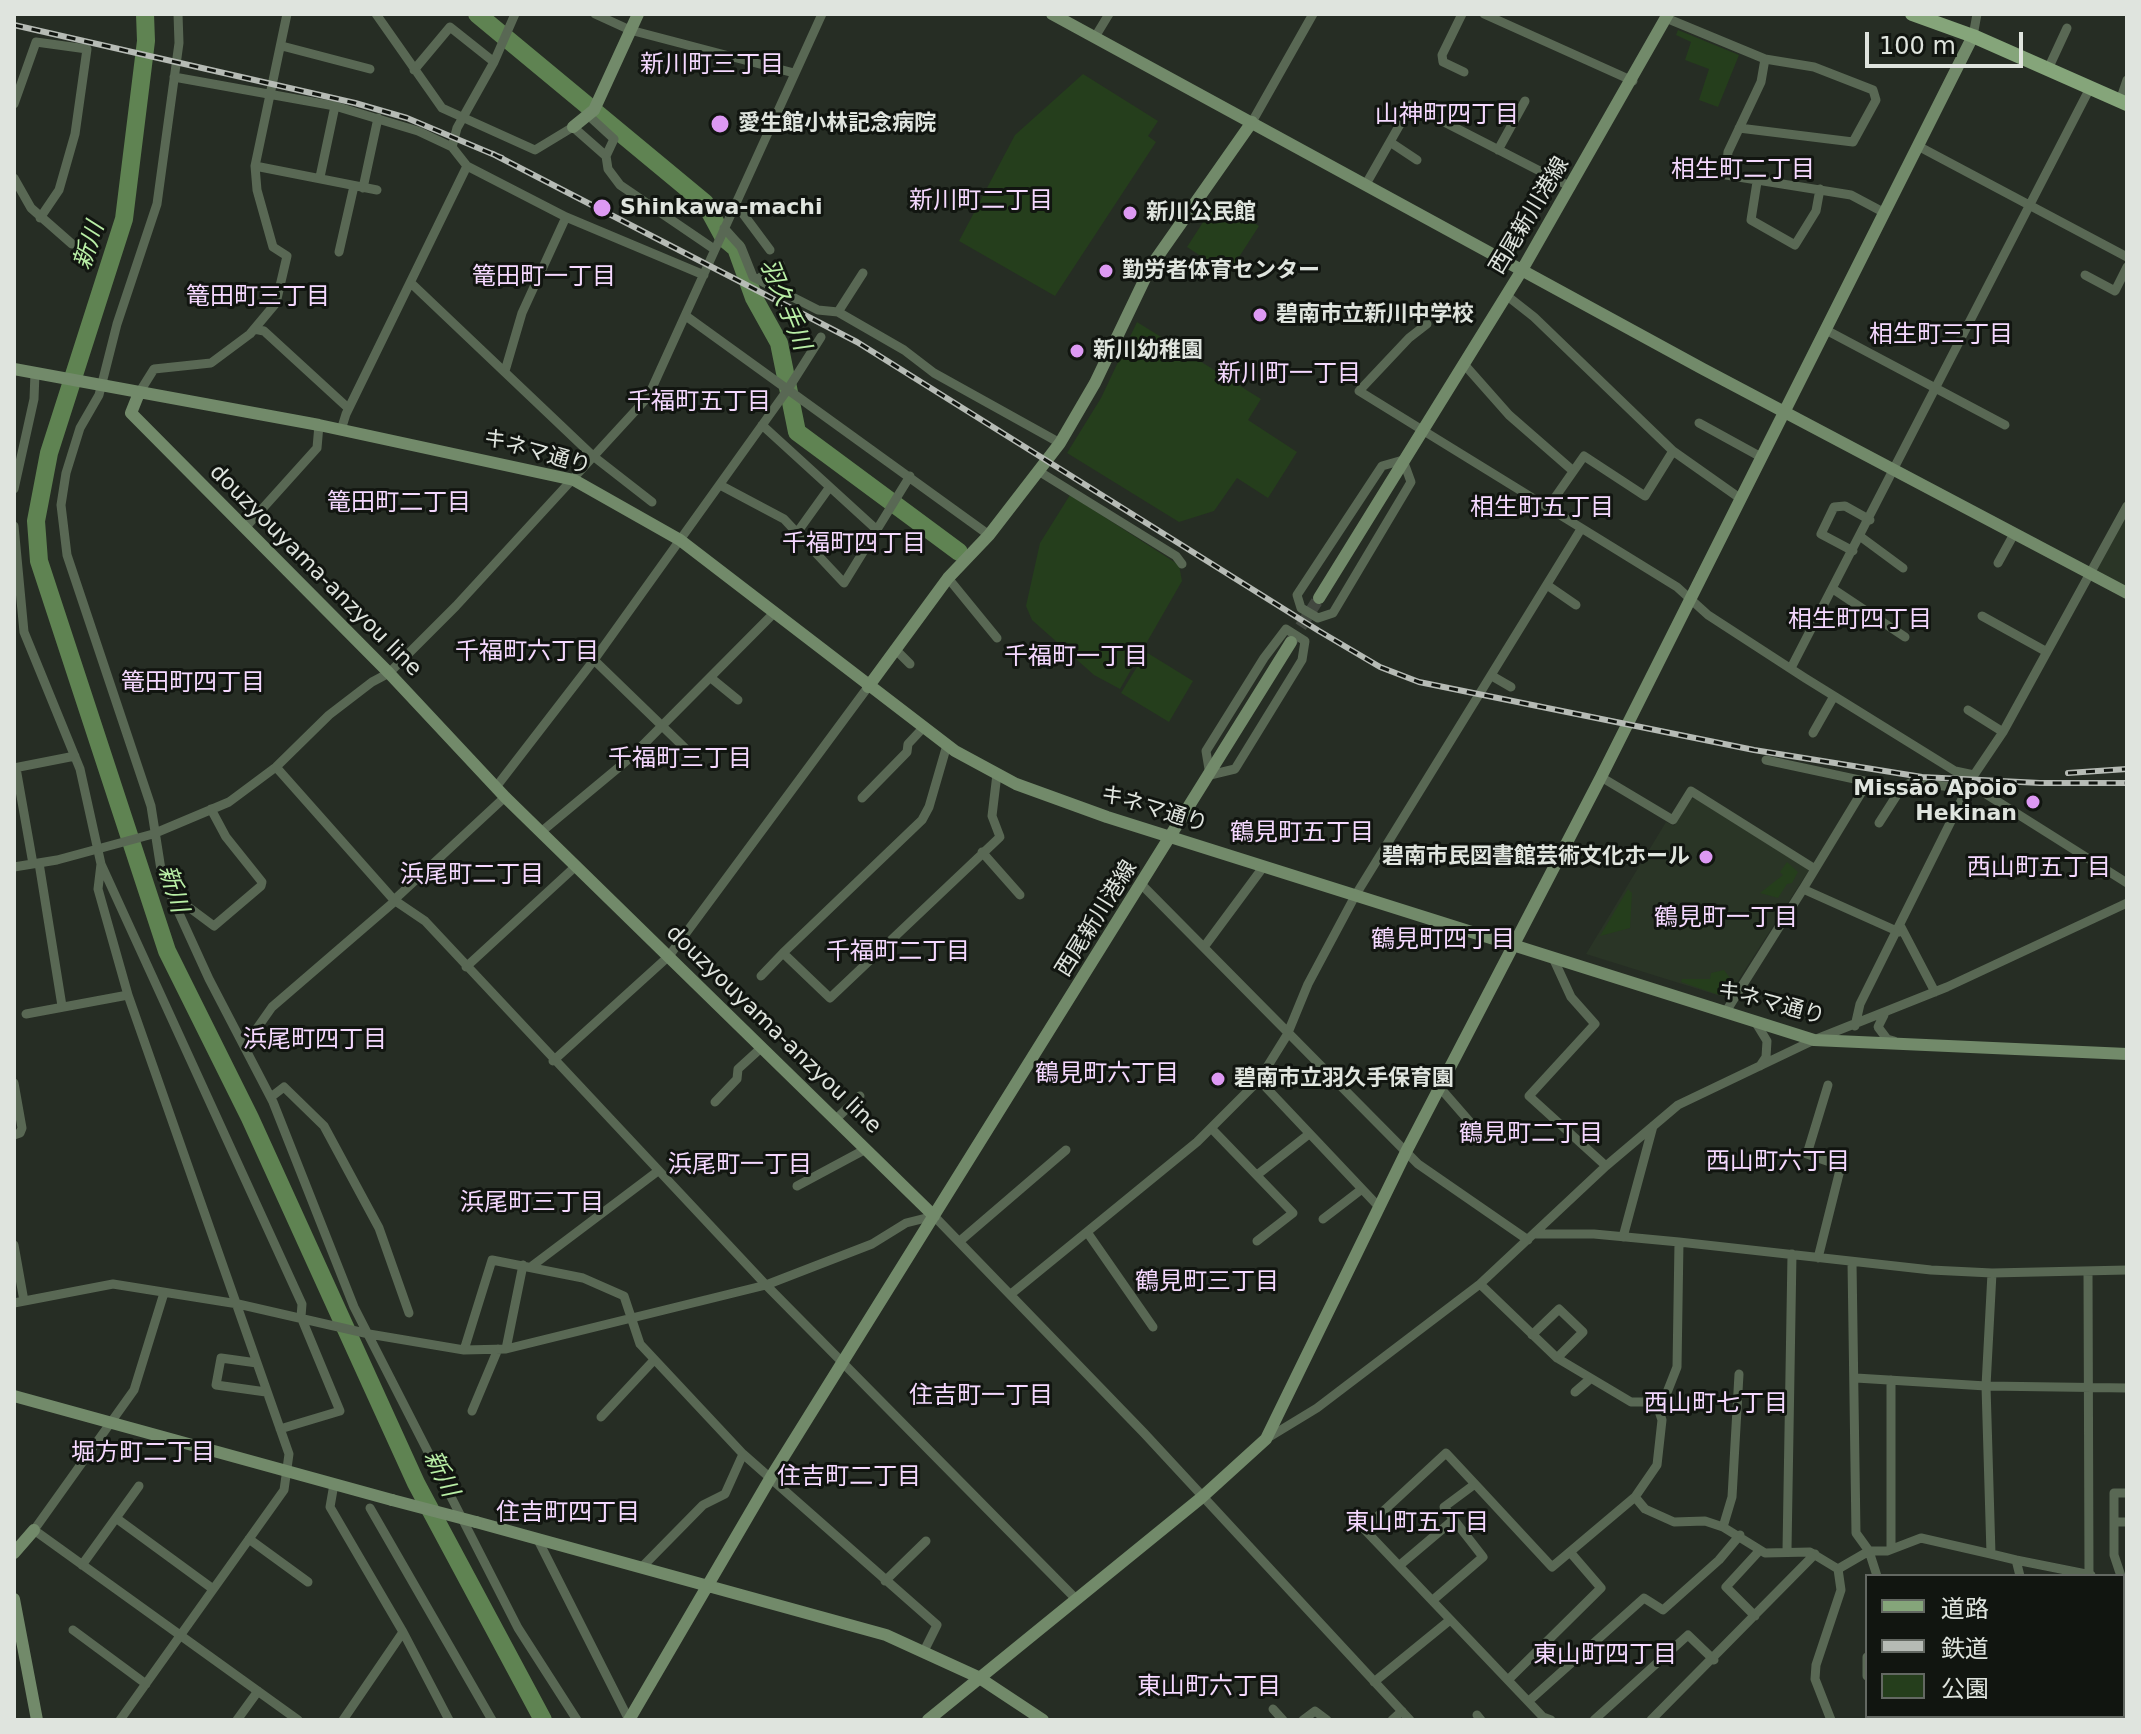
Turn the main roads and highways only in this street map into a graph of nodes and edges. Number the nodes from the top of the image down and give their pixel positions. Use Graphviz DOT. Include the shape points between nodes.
graph roads {
  1 [pos="1912,14"];
  2 [pos="2123,102"];
  1 -- 2 [label="main road"];
}
